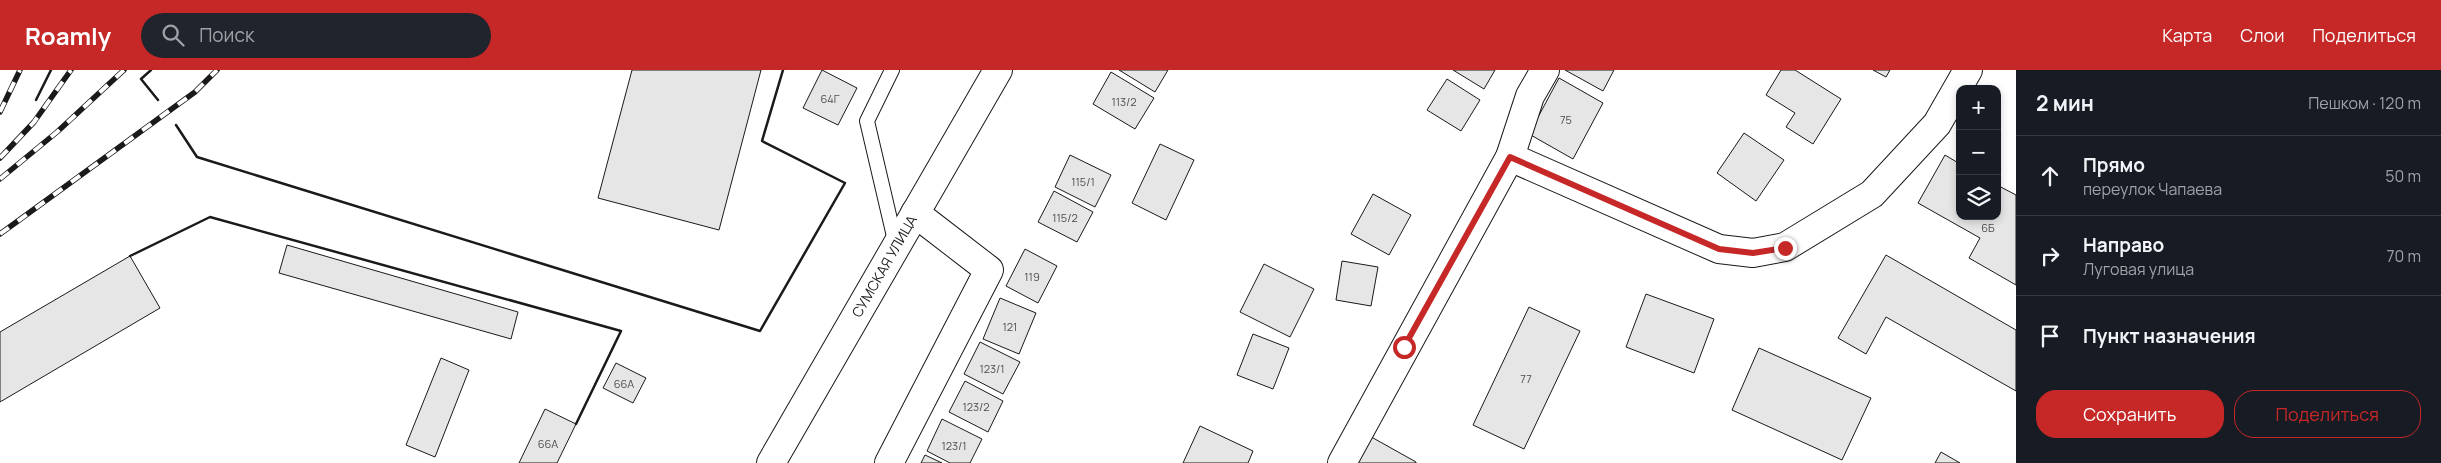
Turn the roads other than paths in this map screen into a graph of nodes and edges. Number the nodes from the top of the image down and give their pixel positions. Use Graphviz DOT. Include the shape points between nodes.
graph roads {
  1 [pos="892,70"];
  2 [pos="998,70"];
  3 [pos="1545,70"];
  4 [pos="1968,70"];
  5 [pos="1510,157"];
  6 [pos="915,213"];
  7 [pos="896,246"];
  8 [pos="771,463"];
  9 [pos="889,463"];
  10 [pos="1342,463"];
  1 -- 7 [label="lane" via="867,120"];
  2 -- 6 [label="street, СУМСКАЯ УЛИЦА"];
  3 -- 5 [label="street" via="1530,96"];
  4 -- 5 [label="street" via="1937,124 1872,194 1785,248 1753,253 1719,249"];
  5 -- 10 [label="street"];
  6 -- 7 [label="street, СУМСКАЯ УЛИЦА"];
  6 -- 9 [label="street" via="988,270"];
  7 -- 8 [label="street, СУМСКАЯ УЛИЦА"];
}
